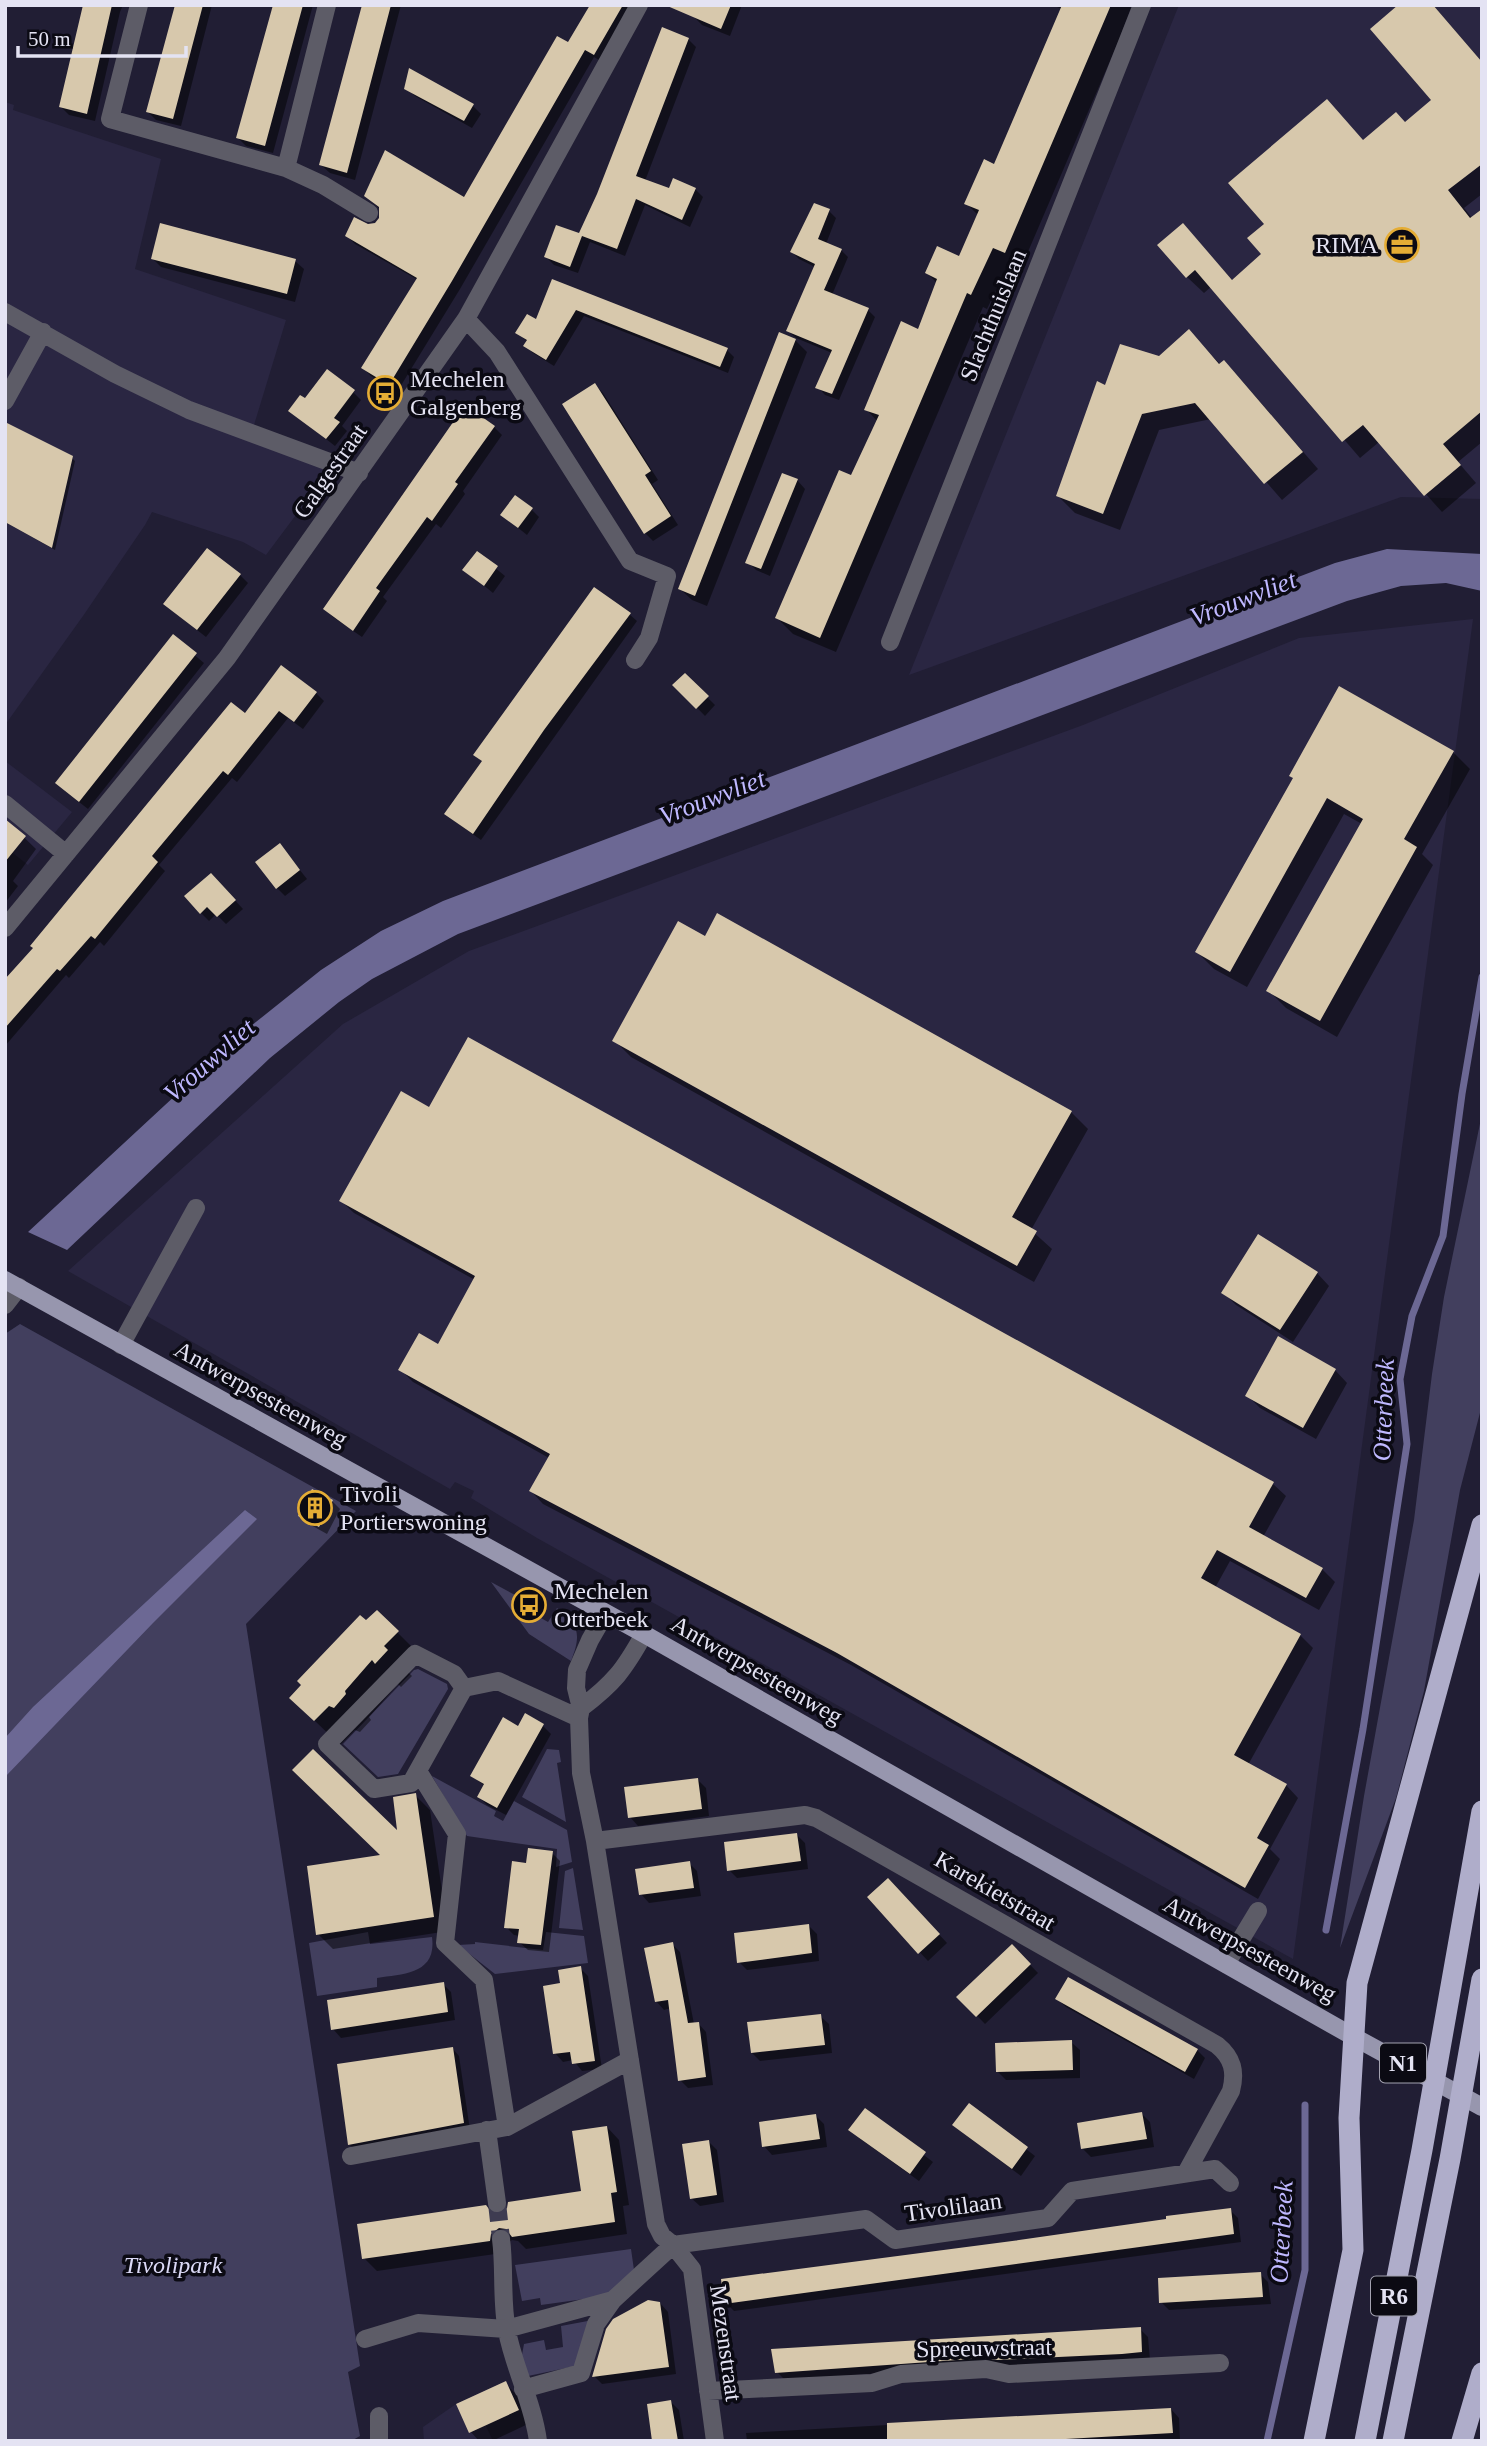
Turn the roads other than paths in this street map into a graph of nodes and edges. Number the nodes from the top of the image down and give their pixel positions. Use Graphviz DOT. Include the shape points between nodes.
graph roads {
  1 [pos="139,5"];
  2 [pos="327,5"];
  3 [pos="639,5"];
  4 [pos="1142,5"];
  5 [pos="286,168"];
  6 [pos="369,213"];
  7 [pos="5,313"];
  8 [pos="466,319"];
  9 [pos="43,332"];
  10 [pos="5,401"];
  11 [pos="359,474"];
  12 [pos="890,642"];
  13 [pos="635,660"];
  14 [pos="5,804"];
  15 [pos="66,854"];
  16 [pos="5,928"];
  17 [pos="196,1208"];
  18 [pos="12,1283"];
  19 [pos="5,1305"];
  20 [pos="121,1345"];
  21 [pos="1482,1525"];
  22 [pos="605,1614"];
  23 [pos="644,1634"];
  24 [pos="464,1688"];
  25 [pos="580,1713"];
  26 [pos="418,1771"];
  27 [pos="1482,1811"];
  28 [pos="595,1841"];
  29 [pos="1258,1911"];
  30 [pos="1226,1964"];
  31 [pos="1482,1979"];
  32 [pos="1354,2037"];
  33 [pos="630,2060"];
  34 [pos="1482,2107"];
  35 [pos="506,2127"];
  36 [pos="487,2130"];
  37 [pos="351,2156"];
  38 [pos="1186,2173"];
  39 [pos="1230,2183"];
  40 [pos="497,2203"];
  41 [pos="501,2239"];
  42 [pos="673,2245"];
  43 [pos="612,2300"];
  44 [pos="506,2329"];
  45 [pos="365,2339"];
  46 [pos="1220,2363"];
  47 [pos="1482,2373"];
  48 [pos="523,2389"];
  49 [pos="708,2391"];
  50 [pos="379,2416"];
  51 [pos="379,2441"];
  52 [pos="538,2441"];
  53 [pos="715,2441"];
  54 [pos="1314,2441"];
  55 [pos="1365,2441"];
  56 [pos="1393,2441"];
  57 [pos="1462,2441"];
  1 -- 5 [label="street" via="110,119"];
  2 -- 5 [label="street"];
  3 -- 8 [label="street, Galgestraat"];
  4 -- 12 [label="street, Slachthuislaan"];
  5 -- 6 [label="street"];
  7 -- 9 [label="street"];
  8 -- 11 [label="street, Galgestraat"];
  8 -- 13 [label="street" via="497,352 629,561 667,576 649,638"];
  9 -- 10 [label="street"];
  9 -- 11 [label="street" via="189,410"];
  11 -- 15 [label="street, Galgestraat" via="227,658"];
  14 -- 15 [label="street"];
  15 -- 16 [label="street, Galgestraat"];
  17 -- 20 [label="street"];
  18 -- 19 [label="street"];
  18 -- 20 [label="main road, Antwerpsesteenweg / N1"];
  20 -- 22 [label="main road, Antwerpsesteenweg / N1"];
  21 -- 32 [label="highway" via="1357,1983"];
  22 -- 23 [label="main road, Antwerpsesteenweg / N1"];
  22 -- 25 [label="street" via="577,1670"];
  23 -- 25 [label="street" via="610,1686"];
  23 -- 30 [label="main road, Antwerpsesteenweg / N1"];
  24 -- 25 [label="street" via="498,1681"];
  24 -- 26 [label="street"];
  24 -- 26 [label="street" via="454,1674 415,1654 327,1744 373,1790 411,1783"];
  25 -- 28 [label="street" via="581,1773"];
  26 -- 35 [label="street" via="457,1834 445,1943 484,1980"];
  27 -- 55 [label="highway, R6"];
  28 -- 33 [label="street"];
  28 -- 38 [label="street, Karekietstraat" via="805,1815 850,1837 1226,2053 1234,2078 1231,2091"];
  29 -- 30 [label="street"];
  30 -- 32 [label="main road, Antwerpsesteenweg / N1"];
  31 -- 56 [label="highway, R6"];
  32 -- 34 [label="main road, Antwerpsesteenweg / N1"];
  32 -- 54 [label="highway" via="1349,2118 1353,2250"];
  33 -- 35 [label="street"];
  33 -- 42 [label="street, Mezenstraat" via="656,2224"];
  35 -- 36 [label="street"];
  36 -- 37 [label="street"];
  36 -- 40 [label="street"];
  38 -- 39 [label="street, Tivolilaan" via="1215,2169"];
  38 -- 42 [label="street, Tivolilaan" via="1072,2191 1048,2218 895,2240 866,2219"];
  41 -- 44 [label="street"];
  42 -- 43 [label="street"];
  42 -- 49 [label="street, Mezenstraat" via="692,2269"];
  43 -- 44 [label="street"];
  43 -- 48 [label="street" via="596,2324 581,2373"];
  44 -- 45 [label="street" via="418,2323"];
  44 -- 48 [label="street"];
  46 -- 49 [label="street, Spreeuwstraat" via="1009,2374 986,2369 901,2374 872,2383"];
  47 -- 57 [label="highway"];
  48 -- 52 [label="street"];
  49 -- 53 [label="street, Mezenstraat"];
  50 -- 51 [label="street"];
}
